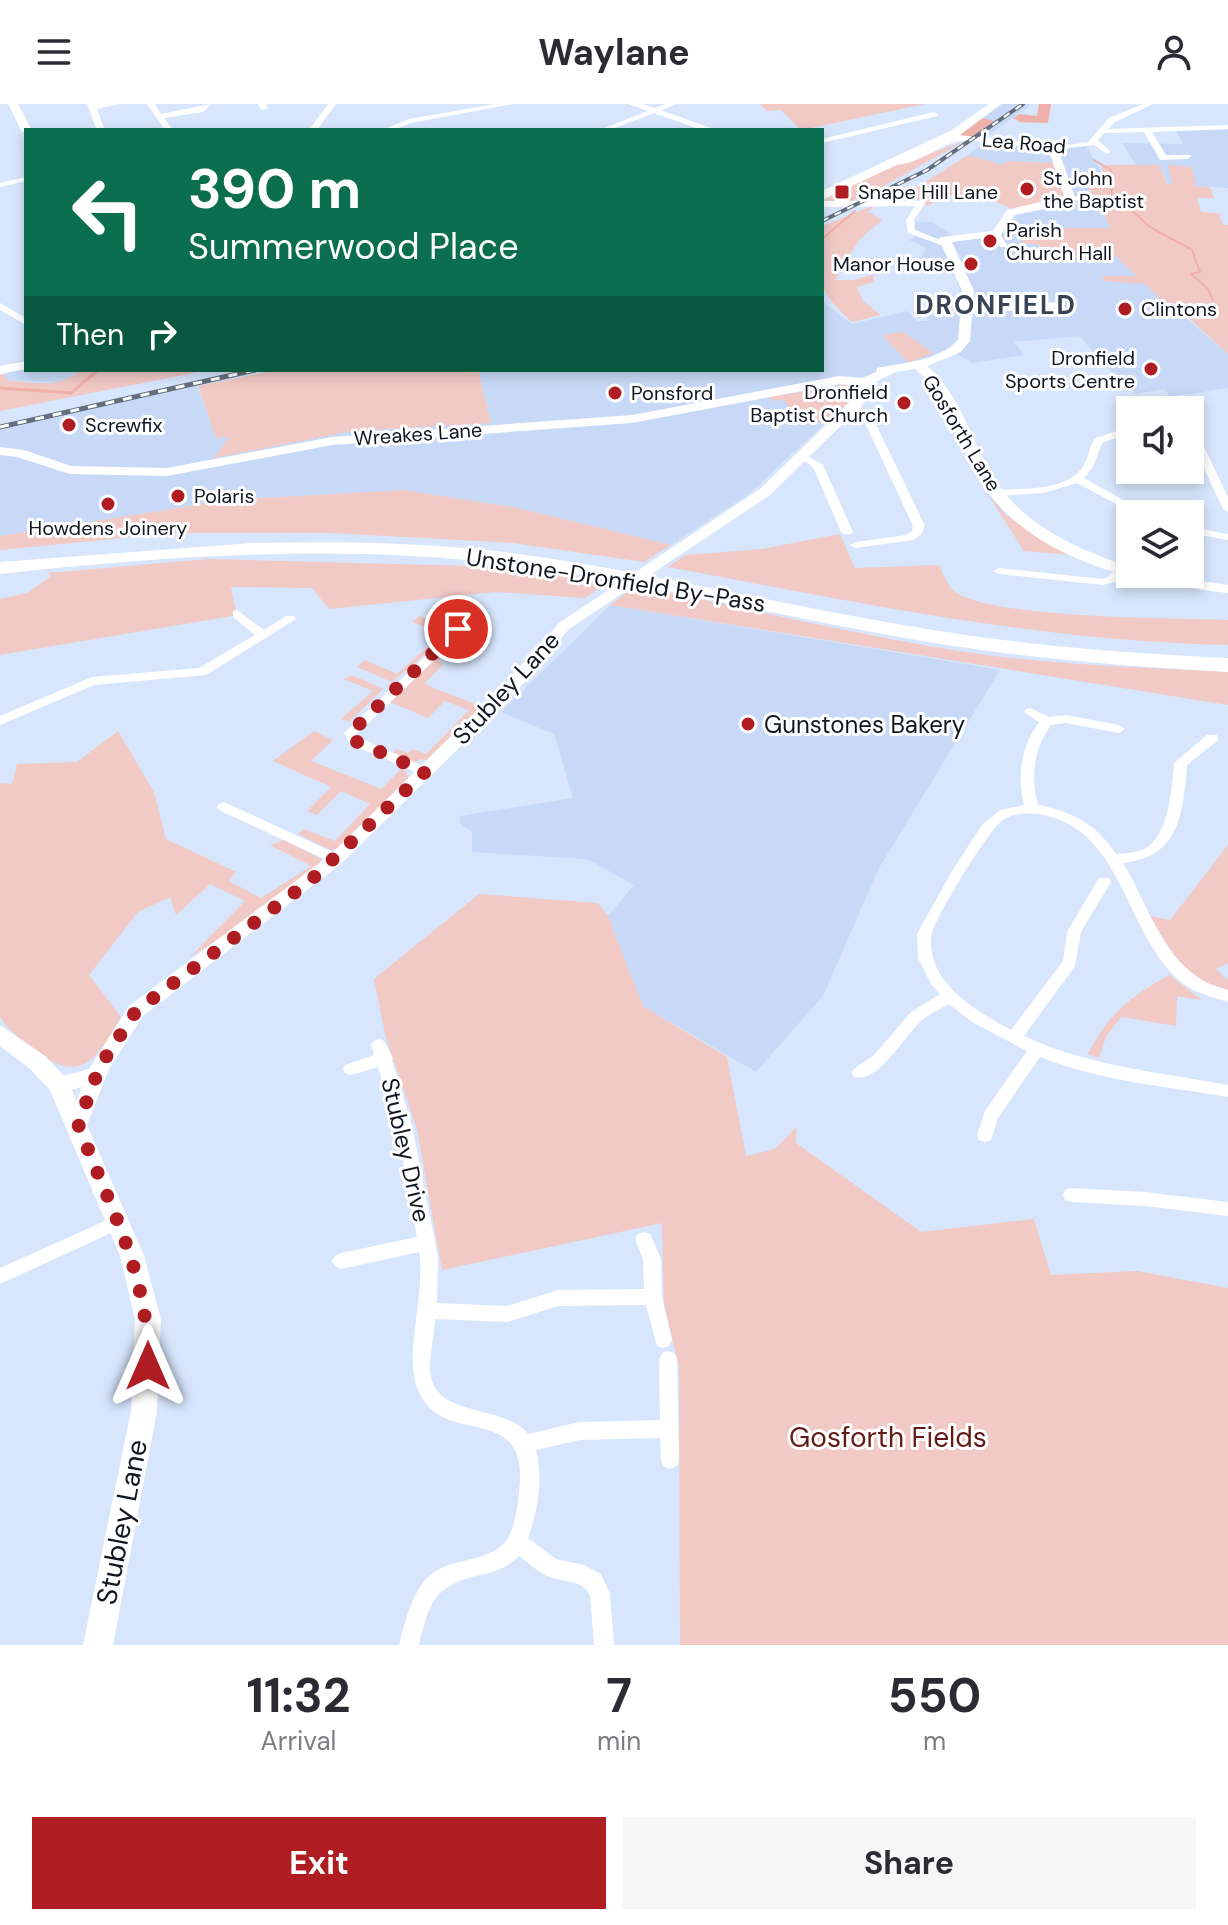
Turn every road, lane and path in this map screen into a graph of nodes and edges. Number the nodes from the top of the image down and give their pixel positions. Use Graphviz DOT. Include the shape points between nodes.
graph roads {
  1 [pos="13,104"];
  2 [pos="116,104"];
  3 [pos="151,104"];
  4 [pos="207,104"];
  5 [pos="332,104"];
  6 [pos="509,104"];
  7 [pos="633,104"];
  8 [pos="673,104"];
  9 [pos="996,104"];
  10 [pos="1149,104"];
  11 [pos="92,106"];
  12 [pos="655,111"];
  13 [pos="933,113"];
  14 [pos="390,115"];
  15 [pos="160,116"];
  16 [pos="400,123"];
  17 [pos="1228,127"];
  18 [pos="25,128"];
  19 [pos="101,128"];
  20 [pos="168,128"];
  21 [pos="314,128"];
  22 [pos="390,128"];
  23 [pos="608,128"];
  24 [pos="702,128"];
  25 [pos="1147,130"];
  26 [pos="1104,131"];
  27 [pos="824,140"];
  28 [pos="1095,142"];
  29 [pos="1053,148"];
  30 [pos="1107,152"];
  31 [pos="1187,157"];
  32 [pos="888,161"];
  33 [pos="24,179"];
  34 [pos="0,185"];
  35 [pos="1070,197"];
  36 [pos="824,201"];
  37 [pos="824,202"];
  38 [pos="1125,207"];
  39 [pos="944,243"];
  40 [pos="968,291"];
  41 [pos="1058,305"];
  42 [pos="0,306"];
  43 [pos="986,309"];
  44 [pos="969,311"];
  45 [pos="24,321"];
  46 [pos="24,363"];
  47 [pos="918,365"];
  48 [pos="2,370"];
  49 [pos="859,379"];
  50 [pos="853,405"];
  51 [pos="1116,434"];
  52 [pos="0,451"];
  53 [pos="802,456"];
  54 [pos="1204,458"];
  55 [pos="1076,478"];
  56 [pos="996,493"];
  57 [pos="1117,500"];
  58 [pos="1228,509"];
  59 [pos="847,532"];
  60 [pos="1204,533"];
  61 [pos="1228,537"];
  62 [pos="856,545"];
  63 [pos="0,557"];
  64 [pos="1116,566"];
  65 [pos="0,568"];
  66 [pos="995,570"];
  67 [pos="1116,578"];
  68 [pos="1204,586"];
  69 [pos="1228,589"];
  70 [pos="237,614"];
  71 [pos="431,616"];
  72 [pos="290,619"];
  73 [pos="263,635"];
  74 [pos="1220,659"];
  75 [pos="1030,712"];
  76 [pos="0,721"];
  77 [pos="1047,721"];
  78 [pos="1119,729"];
  79 [pos="1212,738"];
  80 [pos="425,772"];
  81 [pos="224,807"];
  82 [pos="1032,809"];
  83 [pos="336,859"];
  84 [pos="1112,859"];
  85 [pos="1104,882"];
  86 [pos="950,996"];
  87 [pos="1228,996"];
  88 [pos="0,1034"];
  89 [pos="1014,1038"];
  90 [pos="1038,1048"];
  91 [pos="351,1069"];
  92 [pos="860,1073"];
  93 [pos="96,1075"];
  94 [pos="59,1085"];
  95 [pos="1228,1091"];
  96 [pos="78,1124"];
  97 [pos="985,1135"];
  98 [pos="1071,1195"];
  99 [pos="1228,1209"];
  100 [pos="116,1223"];
  101 [pos="644,1239"];
  102 [pos="426,1243"];
  103 [pos="341,1261"];
  104 [pos="0,1276"];
  105 [pos="653,1297"];
  106 [pos="427,1311"];
  107 [pos="669,1429"];
  108 [pos="524,1444"];
  109 [pos="670,1460"];
  110 [pos="518,1543"];
  111 [pos="98,1645"];
  112 [pos="409,1645"];
  113 [pos="604,1645"];
  1 -- 18 [label="main road"];
  2 -- 11 [label="street"];
  3 -- 15 [label="street"];
  4 -- 15 [label="street" via="200,110"];
  5 -- 21 [label="street"];
  6 -- 16 [label="street"];
  7 -- 12 [label="street"];
  8 -- 12 [label="street"];
  9 -- 32 [label="main road" via="955,132"];
  10 -- 26 [label="street, Lea Road" via="1118,117"];
  11 -- 19 [label="street"];
  12 -- 23 [label="street"];
  12 -- 24 [label="street"];
  13 -- 27 [label="street"];
  14 -- 16 [label="street"];
  15 -- 20 [label="street"];
  16 -- 22 [label="street"];
  17 -- 25 [label="street"];
  25 -- 26 [label="street"];
  25 -- 31 [label="street" via="1163,158"];
  26 -- 28 [label="street, Lea Road"];
  28 -- 29 [label="street, Lea Road"];
  28 -- 30 [label="street"];
  29 -- 32 [label="street, Lea Road" via="959,138"];
  29 -- 35 [label="street"];
  32 -- 36 [label="main road"];
  33 -- 34 [label="street"];
  35 -- 38 [label="street"];
  35 -- 39 [label="street" via="1011,212 1000,240 951,237"];
  37 -- 39 [label="street" via="921,203 908,226"];
  39 -- 40 [label="street"];
  40 -- 43 [label="street"];
  40 -- 44 [label="street"];
  41 -- 43 [label="street"];
  42 -- 45 [label="street"];
  43 -- 44 [label="street"];
  44 -- 47 [label="street, Wreakes Lane" via="962,345"];
  46 -- 48 [label="main road"];
  47 -- 49 [label="street, Wreakes Lane"];
  47 -- 56 [label="street, Gosforth Lane" via="944,397"];
  49 -- 50 [label="street, Stubley Lane"];
  49 -- 52 [label="street, Wreakes Lane" via="632,419 332,441 167,472 70,470"];
  50 -- 53 [label="street, Stubley Lane"];
  50 -- 62 [label="street" via="865,412 919,526 909,538"];
  51 -- 55 [label="street" via="1098,441 1089,465"];
  53 -- 59 [label="street" via="818,465"];
  53 -- 80 [label="street, Stubley Lane" via="749,505 598,600 547,642 510,688"];
  54 -- 58 [label="street"];
  55 -- 56 [label="street" via="1049,488"];
  55 -- 57 [label="street"];
  56 -- 64 [label="street, Gosforth Lane" via="1042,533"];
  60 -- 61 [label="street"];
  63 -- 74 [label="highway, Unstone-Dronfield By-Pass" via="259,537 464,544 633,565 992,633"];
  65 -- 74 [label="highway, Unstone-Dronfield By-Pass" via="267,548 441,553 654,581 960,641 1090,657"];
  66 -- 67 [label="street" via="1103,582"];
  68 -- 69 [label="street"];
  70 -- 73 [label="street"];
  71 -- 80 [label="street" via="459,631 350,733 355,741"];
  72 -- 73 [label="street"];
  73 -- 76 [label="street" via="197,674 92,681"];
  75 -- 77 [label="street"];
  77 -- 78 [label="street" via="1066,719"];
  77 -- 82 [label="street" via="1027,766"];
  79 -- 84 [label="street" via="1181,763 1181,783 1162,841 1147,853"];
  80 -- 83 [label="street, Stubley Lane"];
  81 -- 83 [label="street"];
  82 -- 84 [label="street" via="1084,822"];
  82 -- 86 [label="street" via="995,819 929,923 922,943 930,970"];
  83 -- 93 [label="street, Stubley Lane" via="136,1011"];
  84 -- 87 [label="street" via="1173,967 1193,985"];
  85 -- 89 [label="street" via="1074,932 1070,962"];
  86 -- 89 [label="street"];
  86 -- 92 [label="street" via="916,1016"];
  88 -- 94 [label="main road, Stubley Lane"];
  89 -- 90 [label="street"];
  90 -- 95 [label="street" via="1091,1067"];
  90 -- 97 [label="street" via="991,1116"];
  91 -- 102 [label="street, Stubley Drive" via="382,1052 404,1126"];
  93 -- 94 [label="street"];
  93 -- 96 [label="street, Stubley Lane"];
  94 -- 96 [label="main road, Stubley Lane"];
  96 -- 100 [label="main road, Stubley Lane"];
  98 -- 99 [label="street"];
  100 -- 104 [label="street"];
  100 -- 111 [label="main road, Stubley Lane" via="144,1295 148,1366"];
  101 -- 105 [label="street" via="652,1259"];
  102 -- 103 [label="street, Stubley Drive"];
  102 -- 106 [label="street, Stubley Drive" via="431,1270"];
  105 -- 106 [label="street" via="558,1298 507,1314"];
  105 -- 107 [label="street" via="666,1350"];
  106 -- 108 [label="street, Stubley Drive" via="421,1372 429,1397 447,1411 502,1425"];
  107 -- 108 [label="street" via="580,1431"];
  107 -- 109 [label="street"];
  108 -- 110 [label="street" via="529,1467"];
  110 -- 112 [label="street" via="494,1562 441,1579 421,1605"];
  110 -- 113 [label="street" via="552,1568 594,1581"];
}
